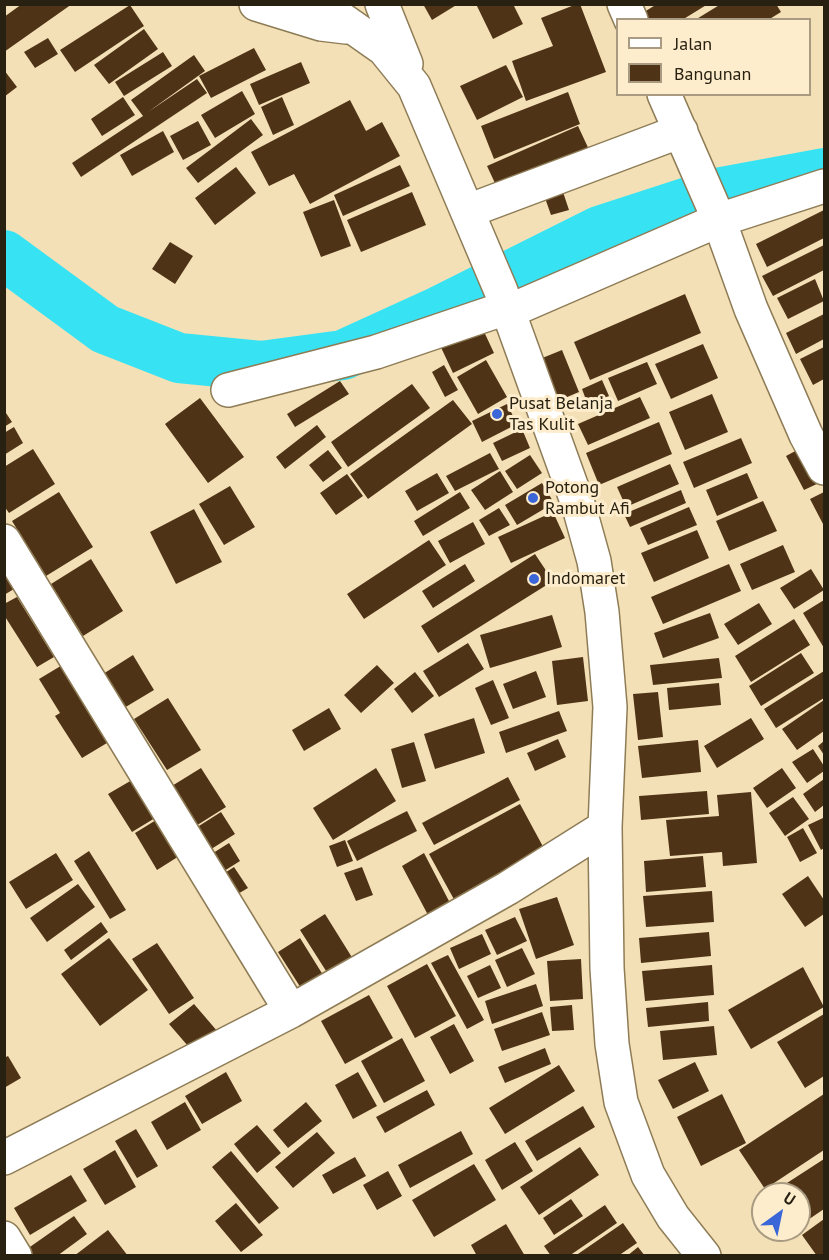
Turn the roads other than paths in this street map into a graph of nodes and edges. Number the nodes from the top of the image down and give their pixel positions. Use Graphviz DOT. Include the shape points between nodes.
graph roads {
  1 [pos="256,4"];
  2 [pos="320,4"];
  3 [pos="382,4"];
  4 [pos="624,4"];
  5 [pos="630,18"];
  6 [pos="351,27"];
  7 [pos="414,86"];
  8 [pos="665,96"];
  9 [pos="684,138"];
  10 [pos="825,186"];
  11 [pos="469,214"];
  12 [pos="716,215"];
  13 [pos="505,304"];
  14 [pos="228,390"];
  15 [pos="825,468"];
  16 [pos="4,541"];
  17 [pos="606,827"];
  18 [pos="291,1011"];
  19 [pos="4,1158"];
  20 [pos="4,1238"];
  21 [pos="15,1256"];
  22 [pos="704,1256"];
  1 -- 6 [label="street" via="321,24"];
  2 -- 6 [label="street"];
  3 -- 7 [label="street"];
  4 -- 5 [label="street"];
  6 -- 7 [label="street" via="384,49"];
  7 -- 11 [label="street"];
  8 -- 9 [label="street"];
  9 -- 11 [label="street"];
  9 -- 12 [label="street"];
  10 -- 12 [label="street"];
  11 -- 13 [label="street"];
  12 -- 13 [label="street"];
  12 -- 15 [label="street" via="751,309 806,435"];
  13 -- 14 [label="street" via="376,352"];
  13 -- 17 [label="street" via="579,507 594,561 610,708"];
  16 -- 18 [label="street"];
  17 -- 18 [label="street" via="508,888"];
  17 -- 22 [label="street" via="607,968 621,1102 648,1175 673,1217"];
  18 -- 19 [label="street"];
  20 -- 21 [label="street"];
}
